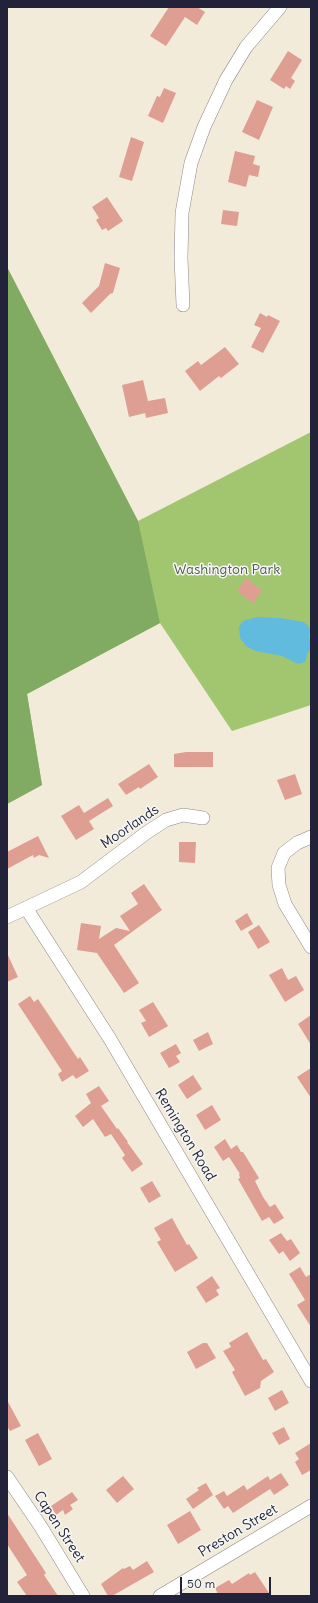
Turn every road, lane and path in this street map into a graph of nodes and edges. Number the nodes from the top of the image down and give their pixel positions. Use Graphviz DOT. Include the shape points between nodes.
graph roads {
  1 [pos="280,7"];
  2 [pos="183,305"];
  3 [pos="204,818"];
  4 [pos="311,837"];
  5 [pos="26,908"];
  6 [pos="7,917"];
  7 [pos="311,947"];
  8 [pos="311,1381"];
  9 [pos="7,1477"];
  10 [pos="311,1506"];
  11 [pos="83,1596"];
  12 [pos="160,1596"];
  1 -- 2 [label="street" via="246,47 226,80 204,127 191,164 182,213"];
  3 -- 5 [label="street, Moorlands" via="183,815 166,820 81,882"];
  4 -- 7 [label="street" via="296,843 284,853 278,868 278,885 285,904"];
  5 -- 6 [label="street, Moorlands"];
  5 -- 8 [label="street, Remington Road" via="110,1038"];
  9 -- 11 [label="street, Capen Street"];
  10 -- 12 [label="street, Preston Street"];
}
